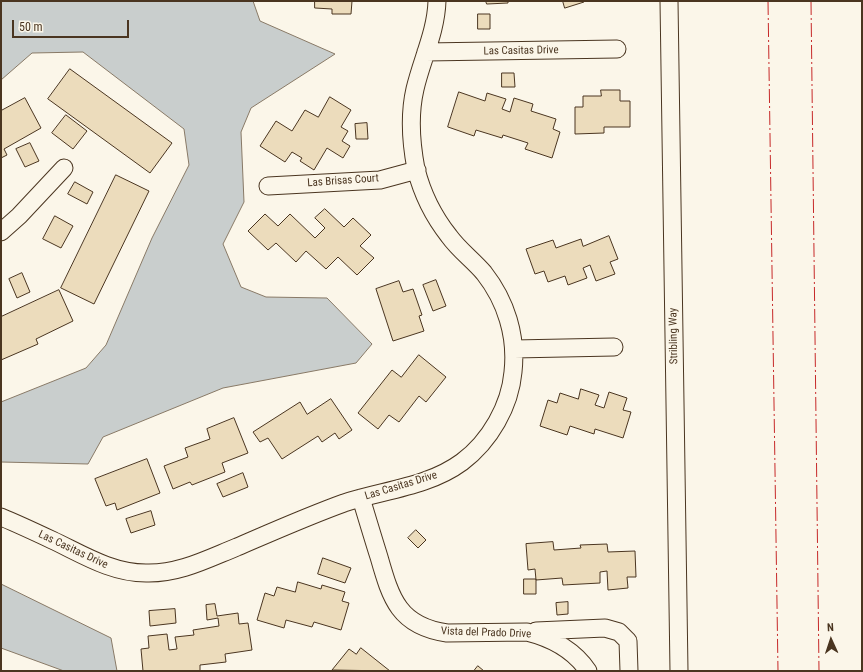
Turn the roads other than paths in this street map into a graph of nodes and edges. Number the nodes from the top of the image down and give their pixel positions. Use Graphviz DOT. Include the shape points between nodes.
graph roads {
  1 [pos="436,1"];
  2 [pos="669,1"];
  3 [pos="617,49"];
  4 [pos="426,52"];
  5 [pos="64,168"];
  6 [pos="417,170"];
  7 [pos="268,186"];
  8 [pos="1,232"];
  9 [pos="614,347"];
  10 [pos="514,349"];
  11 [pos="361,498"];
  12 [pos="1,517"];
  13 [pos="527,632"];
  14 [pos="588,671"];
  15 [pos="628,671"];
  16 [pos="679,671"];
  1 -- 4 [label="street, Las Casitas Drive" via="434,26"];
  2 -- 16 [label="street, Stribling Way"];
  3 -- 4 [label="street, Las Casitas Drive"];
  4 -- 6 [label="street, Las Casitas Drive" via="415,89 412,116 412,141"];
  5 -- 8 [label="street"];
  6 -- 7 [label="street, Las Brisas Court" via="380,180"];
  6 -- 10 [label="street, Las Casitas Drive" via="423,192 441,225 496,290 511,328"];
  9 -- 10 [label="street"];
  10 -- 11 [label="street, Las Casitas Drive" via="514,371 506,403 484,441 469,456 442,475"];
  11 -- 12 [label="street, Las Casitas Drive" via="169,572 147,573 115,569"];
  11 -- 13 [label="street, Vista del Prado Drive" via="388,587 406,616 415,623 436,631"];
  13 -- 14 [label="street, Vista del Prado Drive" via="560,645"];
  13 -- 15 [label="street" via="605,628 619,632 628,641"];
}
